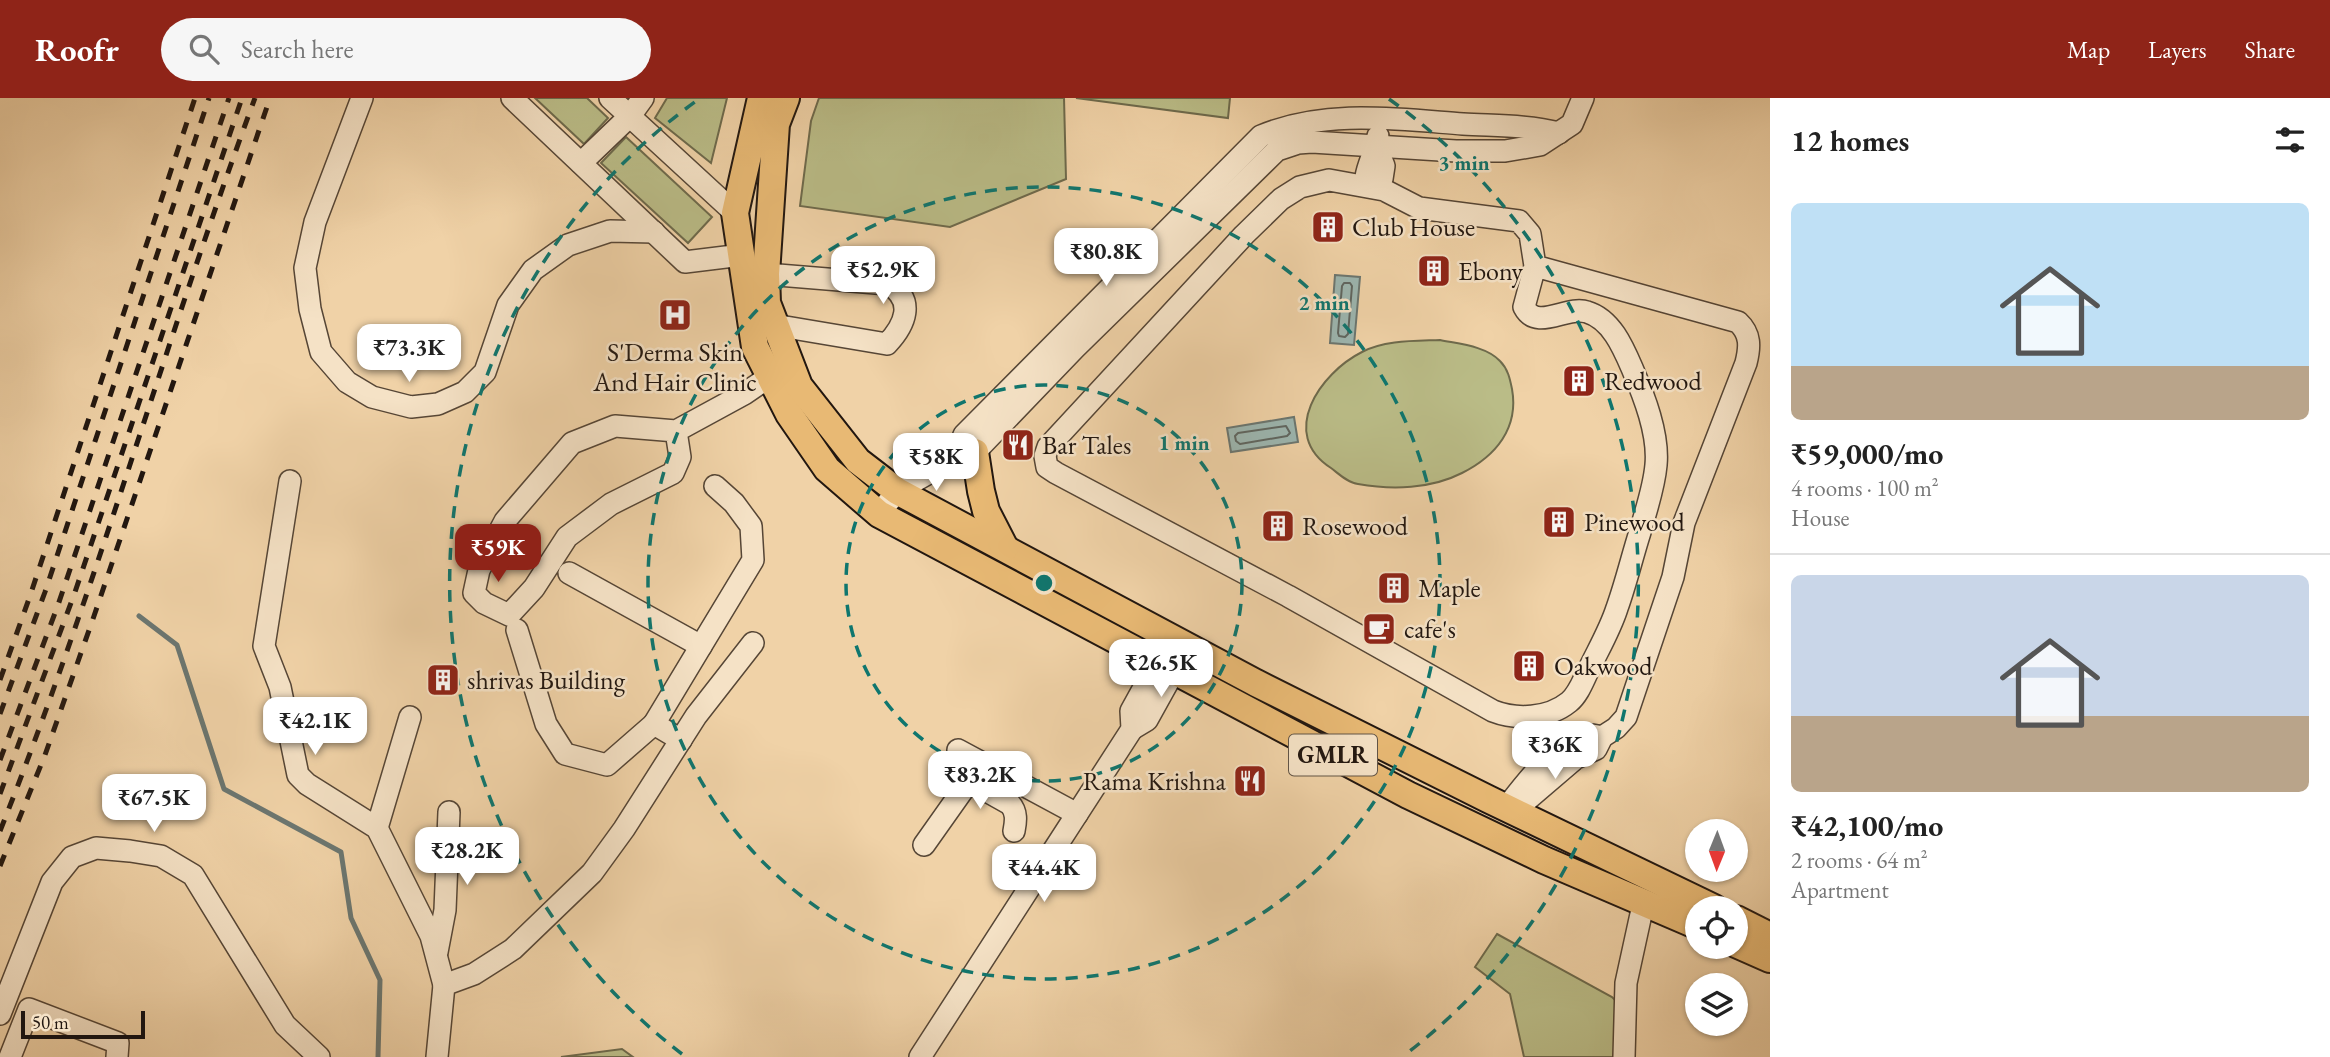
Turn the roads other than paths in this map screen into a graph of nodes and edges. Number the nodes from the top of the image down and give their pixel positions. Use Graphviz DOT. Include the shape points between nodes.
graph roads {
  1 [pos="362,98"];
  2 [pos="512,98"];
  3 [pos="610,98"];
  4 [pos="643,98"];
  5 [pos="761,98"];
  6 [pos="786,98"];
  7 [pos="1583,98"];
  8 [pos="1330,108"];
  9 [pos="630,116"];
  10 [pos="1380,118"];
  11 [pos="1559,133"];
  12 [pos="1322,143"];
  13 [pos="1376,146"];
  14 [pos="1250,162"];
  15 [pos="580,163"];
  16 [pos="1374,178"];
  17 [pos="735,213"];
  18 [pos="654,232"];
  19 [pos="742,255"];
  20 [pos="1535,266"];
  21 [pos="766,274"];
  22 [pos="774,325"];
  23 [pos="769,377"];
  24 [pos="676,431"];
  25 [pos="965,455"];
  26 [pos="289,481"];
  27 [pos="715,486"];
  28 [pos="897,491"];
  29 [pos="879,514"];
  30 [pos="1005,548"];
  31 [pos="569,573"];
  32 [pos="517,630"];
  33 [pos="1180,641"];
  34 [pos="754,643"];
  35 [pos="701,646"];
  36 [pos="1165,667"];
  37 [pos="410,717"];
  38 [pos="654,724"];
  39 [pos="681,740"];
  40 [pos="958,750"];
  41 [pos="982,763"];
  42 [pos="969,781"];
  43 [pos="1022,785"];
  44 [pos="1010,804"];
  45 [pos="1510,809"];
  46 [pos="449,812"];
  47 [pos="1077,814"];
  48 [pos="377,828"];
  49 [pos="1014,831"];
  50 [pos="924,845"];
  51 [pos="1689,896"];
  52 [pos="1643,905"];
  53 [pos="1685,921"];
  54 [pos="1748,925"];
  55 [pos="1770,936"];
  56 [pos="1748,949"];
  57 [pos="436,958"];
  58 [pos="1770,959"];
  59 [pos="443,985"];
  60 [pos="0,1014"];
  61 [pos="10,1057"];
  62 [pos="117,1057"];
  63 [pos="318,1057"];
  64 [pos="437,1057"];
  65 [pos="920,1057"];
  66 [pos="1624,1057"];
  1 -- 18 [label="street" via="315,222 305,268 321,352 347,382 372,397 411,407 438,404 465,392 485,372 508,305 533,270 568,245 610,231"];
  2 -- 15 [label="street"];
  3 -- 9 [label="street"];
  4 -- 9 [label="street"];
  5 -- 17 [label="main road, GMLR"];
  6 -- 21 [label="main road, GMLR" via="776,124"];
  7 -- 11 [label="street" via="1572,124"];
  8 -- 10 [label="street"];
  8 -- 12 [label="street"];
  8 -- 14 [label="street" via="1261,136"];
  9 -- 15 [label="street"];
  9 -- 17 [label="street"];
  10 -- 11 [label="street" via="1531,126"];
  10 -- 13 [label="street"];
  11 -- 13 [label="street" via="1540,145 1505,151"];
  12 -- 13 [label="street"];
  12 -- 14 [label="street" via="1298,143"];
  13 -- 16 [label="street" via="1384,166"];
  14 -- 25 [label="street" via="1068,342"];
  15 -- 18 [label="street"];
  17 -- 19 [label="main road, GMLR"];
  18 -- 19 [label="street" via="685,262"];
  19 -- 23 [label="main road, GMLR" via="755,347"];
  20 -- 20 [label="street" via="1524,307 1527,313 1541,319 1575,310 1587,312 1616,334 1633,369 1655,438 1657,464 1617,610 1578,691 1568,703 1547,712 1510,718 1493,711 1047,467 1048,446 1244,235 1300,187 1329,180 1384,190 1419,208 1519,221 1530,234"];
  20 -- 45 [label="street" via="1726,317 1745,329 1749,341 1746,363 1684,523 1673,577 1626,717 1602,737 1596,749 1576,758"];
  21 -- 22 [label="main road, GMLR" via="767,303"];
  21 -- 22 [label="street" via="888,284 904,299 904,318 887,344"];
  22 -- 28 [label="main road, GMLR" via="799,386 858,461"];
  23 -- 24 [label="street"];
  23 -- 29 [label="main road, GMLR" via="827,469"];
  24 -- 24 [label="street" via="680,457 673,473 611,504 567,537 534,588 509,615 474,593 480,570 505,521 572,443 615,426"];
  25 -- 28 [label="street"];
  25 -- 30 [label="main road"];
  26 -- 48 [label="street" via="264,646 280,687 298,775"];
  27 -- 35 [label="street" via="751,526 753,559"];
  28 -- 29 [label="street"];
  28 -- 30 [label="main road, GMLR"];
  29 -- 36 [label="main road, GMLR"];
  30 -- 33 [label="main road, GMLR"];
  31 -- 35 [label="street"];
  32 -- 38 [label="street" via="546,724 565,754 607,765"];
  33 -- 36 [label="street"];
  33 -- 45 [label="main road, GMLR"];
  34 -- 39 [label="street"];
  35 -- 38 [label="street"];
  36 -- 47 [label="street" via="1147,720 1132,729"];
  36 -- 52 [label="main road, GMLR" via="1408,795"];
  37 -- 48 [label="street"];
  38 -- 39 [label="street"];
  39 -- 59 [label="street" via="592,873 513,949 474,974"];
  40 -- 41 [label="street"];
  41 -- 42 [label="street"];
  41 -- 43 [label="street"];
  42 -- 44 [label="street"];
  42 -- 50 [label="street"];
  43 -- 44 [label="street"];
  43 -- 47 [label="street"];
  44 -- 49 [label="street" via="1016,820"];
  45 -- 51 [label="main road, GMLR"];
  46 -- 57 [label="street" via="445,910"];
  47 -- 65 [label="street"];
  48 -- 57 [label="street" via="431,936"];
  52 -- 53 [label="main road, GMLR"];
  52 -- 66 [label="street" via="1626,983"];
  54 -- 55 [label="main road"];
  56 -- 58 [label="main road"];
  57 -- 59 [label="street"];
  59 -- 64 [label="street"];
  60 -- 63 [label="street" via="52,882 72,857 96,849 130,851 161,856 193,875 285,1025"];
  61 -- 62 [label="street" via="29,1009 118,1043"];
}
